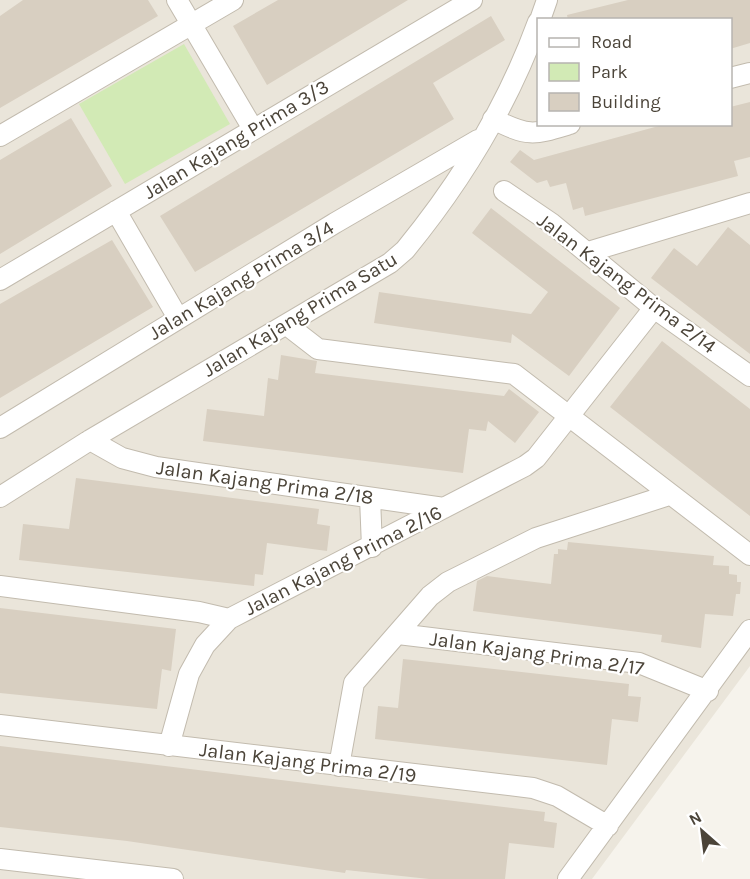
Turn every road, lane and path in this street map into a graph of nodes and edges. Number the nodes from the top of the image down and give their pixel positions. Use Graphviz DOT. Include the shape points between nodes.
graph roads {
  1 [pos="177,0"];
  2 [pos="233,0"];
  3 [pos="472,0"];
  4 [pos="547,0"];
  5 [pos="540,18"];
  6 [pos="192,24"];
  7 [pos="537,25"];
  8 [pos="750,73"];
  9 [pos="732,78"];
  10 [pos="493,119"];
  11 [pos="563,126"];
  12 [pos="253,129"];
  13 [pos="0,136"];
  14 [pos="483,137"];
  15 [pos="504,191"];
  16 [pos="750,203"];
  17 [pos="116,211"];
  18 [pos="588,252"];
  19 [pos="0,280"];
  20 [pos="654,308"];
  21 [pos="178,318"];
  22 [pos="287,325"];
  23 [pos="750,376"];
  24 [pos="568,416"];
  25 [pos="0,428"];
  26 [pos="90,440"];
  27 [pos="669,495"];
  28 [pos="0,497"];
  29 [pos="370,498"];
  30 [pos="444,508"];
  31 [pos="372,547"];
  32 [pos="750,555"];
  33 [pos="0,586"];
  34 [pos="229,619"];
  35 [pos="750,630"];
  36 [pos="398,634"];
  37 [pos="708,691"];
  38 [pos="0,725"];
  39 [pos="169,746"];
  40 [pos="339,766"];
  41 [pos="608,826"];
  42 [pos="0,859"];
  43 [pos="173,879"];
  44 [pos="568,879"];
  1 -- 6 [label="street"];
  2 -- 6 [label="street"];
  3 -- 12 [label="street, Jalan Kajang Prima 3/3"];
  4 -- 5 [label="street, Jalan Kajang Prima Satu"];
  6 -- 12 [label="street"];
  6 -- 13 [label="street"];
  7 -- 10 [label="street, Jalan Kajang Prima Satu"];
  8 -- 9 [label="street"];
  10 -- 11 [label="street" via="535,134"];
  10 -- 14 [label="street, Jalan Kajang Prima Satu"];
  12 -- 17 [label="street, Jalan Kajang Prima 3/3"];
  14 -- 21 [label="street, Jalan Kajang Prima 3/4"];
  14 -- 22 [label="street, Jalan Kajang Prima Satu" via="405,250"];
  15 -- 18 [label="street, Jalan Kajang Prima 2/14"];
  16 -- 18 [label="street"];
  17 -- 19 [label="street, Jalan Kajang Prima 3/3"];
  17 -- 21 [label="street"];
  18 -- 20 [label="street, Jalan Kajang Prima 2/14"];
  20 -- 23 [label="street, Jalan Kajang Prima 2/14"];
  20 -- 24 [label="street, Jalan Kajang Prima 2/16"];
  21 -- 25 [label="street, Jalan Kajang Prima 3/4"];
  22 -- 24 [label="street" via="318,349 514,374"];
  22 -- 26 [label="street, Jalan Kajang Prima Satu"];
  24 -- 27 [label="street"];
  24 -- 30 [label="street, Jalan Kajang Prima 2/16" via="530,462"];
  26 -- 28 [label="street, Jalan Kajang Prima Satu"];
  26 -- 29 [label="street, Jalan Kajang Prima 2/18" via="122,458 156,467"];
  27 -- 32 [label="street"];
  27 -- 36 [label="street" via="536,538 448,582 430,596"];
  29 -- 30 [label="street, Jalan Kajang Prima 2/18"];
  29 -- 31 [label="street"];
  30 -- 31 [label="street, Jalan Kajang Prima 2/16"];
  31 -- 34 [label="street, Jalan Kajang Prima 2/16"];
  33 -- 34 [label="street"];
  34 -- 39 [label="street, Jalan Kajang Prima 2/16" via="205,645 189,674"];
  35 -- 37 [label="street"];
  36 -- 37 [label="street, Jalan Kajang Prima 2/17" via="639,663"];
  36 -- 40 [label="street" via="354,683"];
  37 -- 41 [label="street"];
  38 -- 39 [label="street, Jalan Kajang Prima 2/19"];
  39 -- 40 [label="street, Jalan Kajang Prima 2/19"];
  40 -- 41 [label="street, Jalan Kajang Prima 2/19" via="533,788 557,796"];
  41 -- 44 [label="street"];
  42 -- 43 [label="street"];
}
